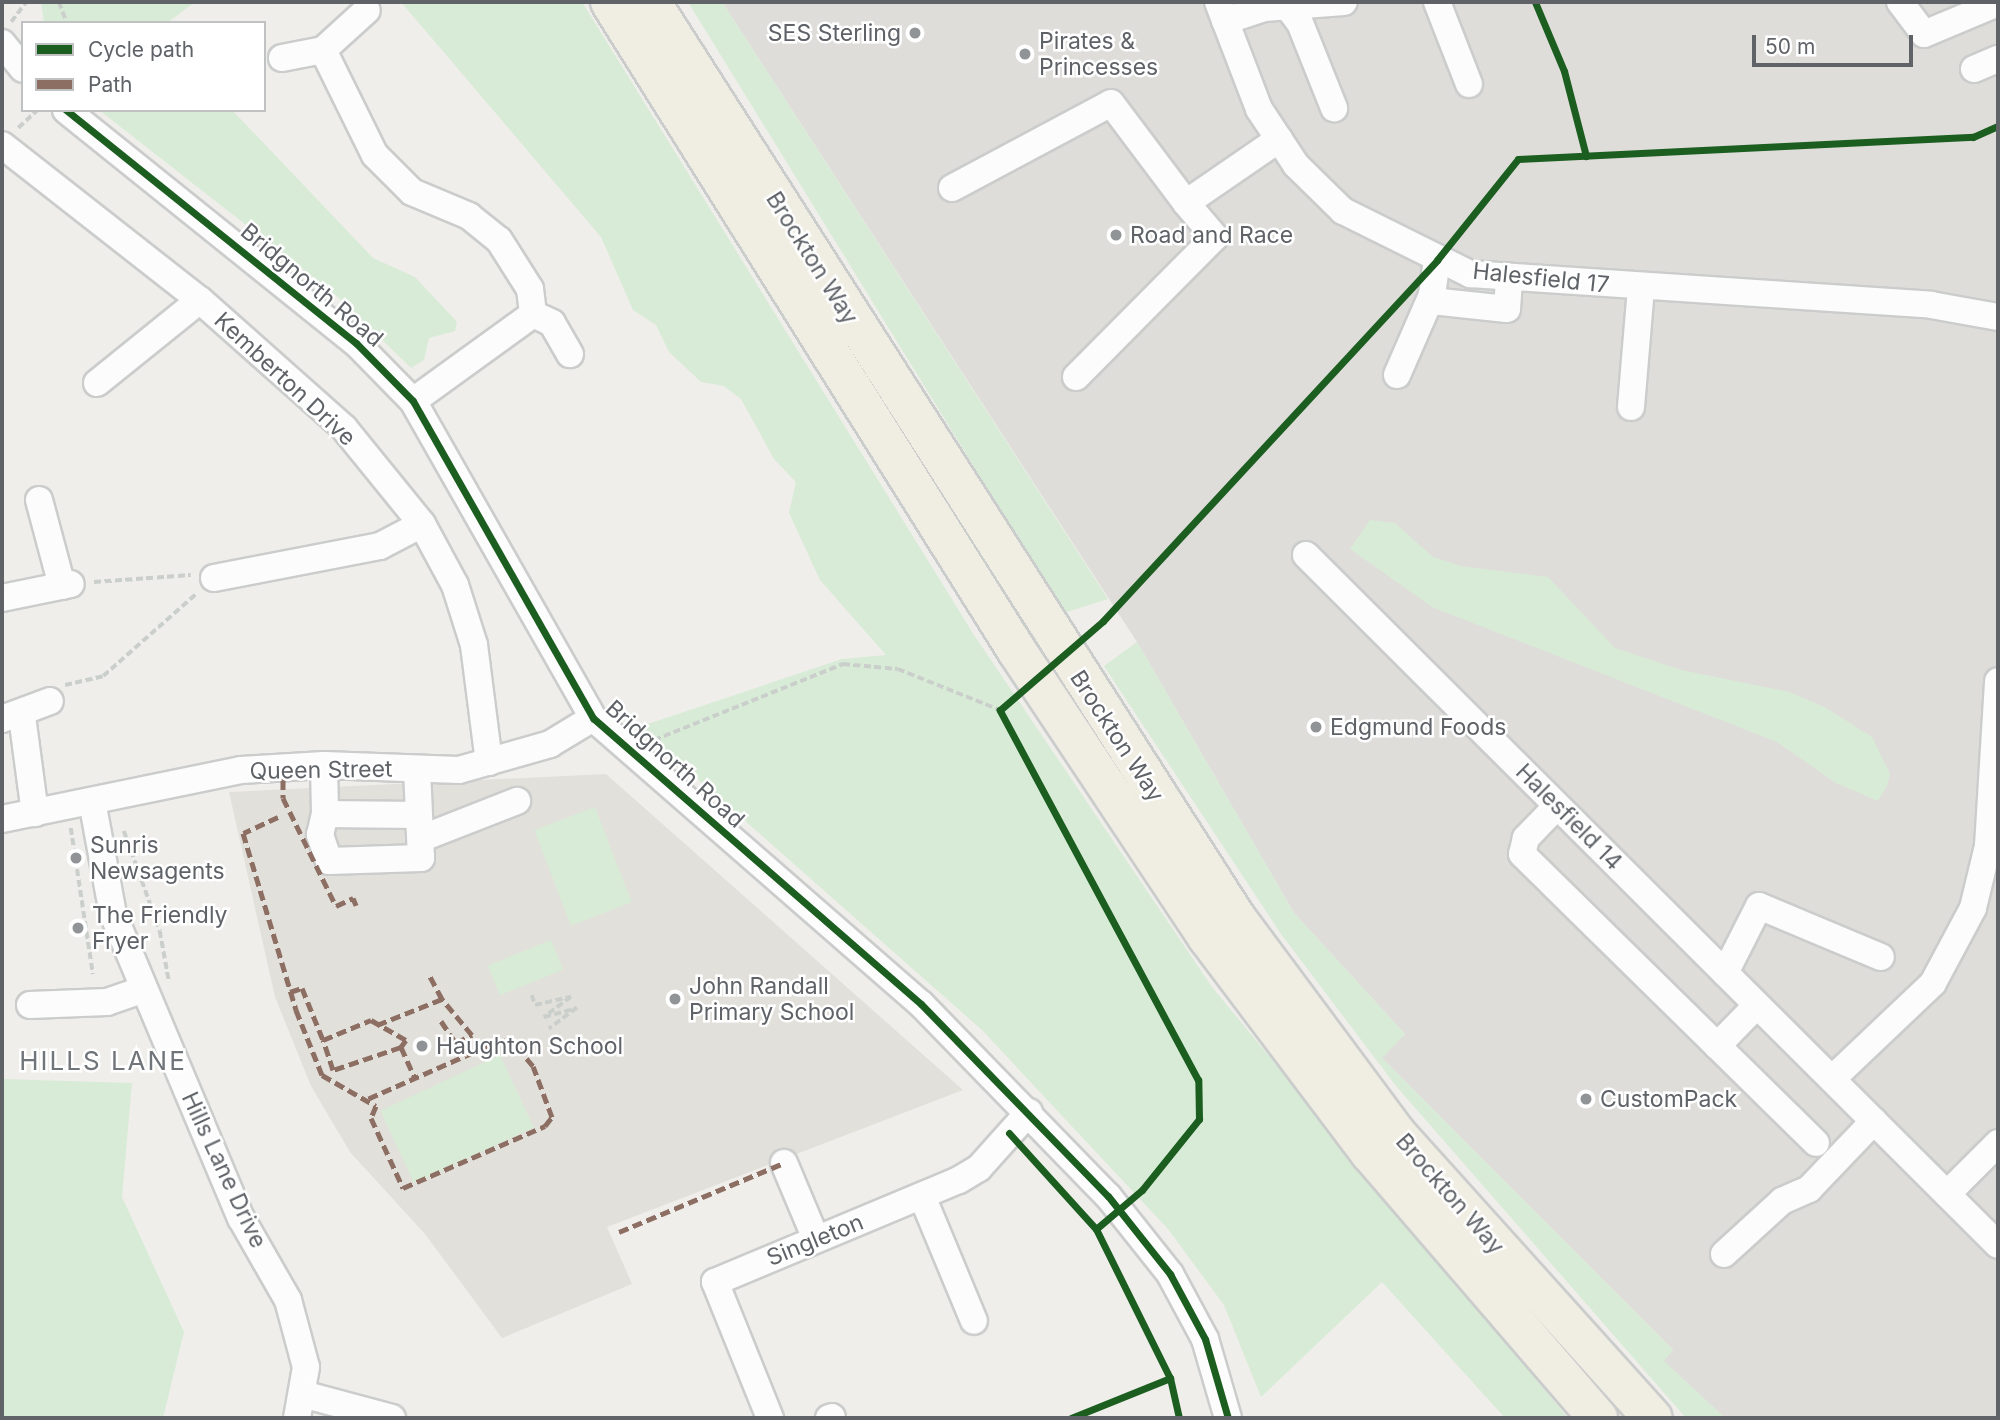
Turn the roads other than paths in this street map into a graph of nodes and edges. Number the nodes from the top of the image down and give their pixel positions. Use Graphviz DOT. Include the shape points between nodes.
graph roads {
  1 [pos="610,2"];
  2 [pos="651,2"];
  3 [pos="1343,2"];
  4 [pos="1437,2"];
  5 [pos="1900,2"];
  6 [pos="1998,3"];
  7 [pos="1285,5"];
  8 [pos="367,10"];
  9 [pos="1221,11"];
  10 [pos="2,43"];
  11 [pos="323,50"];
  12 [pos="282,58"];
  13 [pos="21,67"];
  14 [pos="1469,84"];
  15 [pos="1334,108"];
  16 [pos="70,114"];
  17 [pos="6,134"];
  18 [pos="1279,139"];
  19 [pos="952,188"];
  20 [pos="1186,203"];
  21 [pos="1437,260"];
  22 [pos="1508,278"];
  23 [pos="1641,287"];
  24 [pos="1432,295"];
  25 [pos="200,300"];
  26 [pos="533,314"];
  27 [pos="1998,317"];
  28 [pos="570,354"];
  29 [pos="1397,374"];
  30 [pos="1076,377"];
  31 [pos="97,383"];
  32 [pos="413,401"];
  33 [pos="1631,407"];
  34 [pos="39,500"];
  35 [pos="422,523"];
  36 [pos="1306,555"];
  37 [pos="214,578"];
  38 [pos="2,598"];
  39 [pos="1998,698"];
  40 [pos="50,701"];
  41 [pos="12,717"];
  42 [pos="593,718"];
  43 [pos="489,762"];
  44 [pos="324,765"];
  45 [pos="417,770"];
  46 [pos="92,801"];
  47 [pos="517,802"];
  48 [pos="1557,806"];
  49 [pos="35,813"];
  50 [pos="325,814"];
  51 [pos="2,819"];
  52 [pos="421,826"];
  53 [pos="1881,957"];
  54 [pos="1725,973"];
  55 [pos="157,988"];
  56 [pos="30,1005"];
  57 [pos="1757,1005"];
  58 [pos="1717,1046"];
  59 [pos="1832,1079"];
  60 [pos="1029,1112"];
  61 [pos="1874,1121"];
  62 [pos="1816,1143"];
  63 [pos="1994,1158"];
  64 [pos="784,1163"];
  65 [pos="1948,1194"];
  66 [pos="922,1196"];
  67 [pos="816,1239"];
  68 [pos="1998,1245"];
  69 [pos="1724,1254"];
  70 [pos="974,1321"];
  71 [pos="301,1407"];
  72 [pos="392,1418"];
  73 [pos="770,1418"];
  74 [pos="1228,1418"];
  75 [pos="1598,1418"];
  76 [pos="1653,1418"];
  1 -- 75 [label="highway, Brockton Way" via="1017,651 1207,937 1370,1153 1540,1358"];
  2 -- 76 [label="highway, Brockton Way" via="1235,916 1397,1134"];
  3 -- 7 [label="street"];
  4 -- 14 [label="street"];
  5 -- 6 [label="street" via="1924,34"];
  7 -- 9 [label="street"];
  7 -- 15 [label="street" via="1300,23"];
  8 -- 11 [label="street"];
  9 -- 18 [label="street, Halesfield 17" via="1259,109"];
  10 -- 13 [label="street"];
  11 -- 12 [label="street"];
  11 -- 26 [label="street" via="375,155 412,192 469,216 499,240 530,289"];
  16 -- 32 [label="street, Bridgnorth Road" via="356,342"];
  17 -- 25 [label="street, Kemberton Drive"];
  18 -- 20 [label="street"];
  18 -- 21 [label="street, Halesfield 17" via="1343,211"];
  19 -- 20 [label="street" via="1111,103"];
  20 -- 30 [label="street" via="1215,237"];
  21 -- 22 [label="street, Halesfield 17" via="1470,274"];
  21 -- 24 [label="street"];
  22 -- 23 [label="street, Halesfield 17"];
  22 -- 24 [label="street" via="1507,309 1441,302"];
  23 -- 27 [label="street, Halesfield 17" via="1931,305"];
  23 -- 33 [label="street"];
  24 -- 29 [label="street"];
  25 -- 31 [label="street"];
  25 -- 35 [label="street, Kemberton Drive" via="344,429"];
  26 -- 28 [label="street" via="552,323"];
  26 -- 32 [label="street"];
  32 -- 42 [label="street, Bridgnorth Road"];
  34 -- 38 [label="street" via="66,585"];
  35 -- 37 [label="street" via="380,545"];
  35 -- 43 [label="street, Kemberton Drive" via="455,585 474,645"];
  36 -- 48 [label="street, Halesfield 14"];
  39 -- 59 [label="street" via="1988,846 1973,908 1933,983"];
  40 -- 41 [label="street"];
  41 -- 49 [label="street"];
  42 -- 43 [label="street, Queen Street" via="550,744"];
  42 -- 60 [label="street, Bridgnorth Road" via="626,752 921,1004"];
  43 -- 45 [label="street, Queen Street"];
  44 -- 45 [label="street, Queen Street"];
  44 -- 46 [label="street, Queen Street" via="241,770"];
  44 -- 50 [label="street"];
  45 -- 52 [label="street"];
  46 -- 49 [label="street, Queen Street"];
  46 -- 55 [label="street, Hills Lane Drive" via="113,914"];
  47 -- 52 [label="street"];
  48 -- 54 [label="street, Halesfield 14"];
  48 -- 58 [label="street" via="1526,838 1522,854"];
  49 -- 51 [label="street, Queen Street"];
  50 -- 52 [label="street"];
  50 -- 52 [label="street" via="320,835 329,861 421,858"];
  53 -- 54 [label="street" via="1759,906"];
  54 -- 57 [label="street, Halesfield 14"];
  55 -- 56 [label="street" via="107,1002"];
  55 -- 71 [label="street, Hills Lane Drive" via="241,1217 288,1300 306,1367"];
  57 -- 58 [label="street"];
  57 -- 59 [label="street, Halesfield 14"];
  58 -- 62 [label="street"];
  59 -- 61 [label="street, Halesfield 14"];
  60 -- 66 [label="street, Singleton" via="979,1168"];
  60 -- 74 [label="street, Bridgnorth Road" via="1170,1273 1206,1339"];
  61 -- 65 [label="street, Halesfield 14"];
  61 -- 69 [label="street" via="1809,1189 1782,1201"];
  63 -- 65 [label="street"];
  64 -- 67 [label="street"];
  65 -- 68 [label="street, Halesfield 14"];
  66 -- 67 [label="street, Singleton"];
  66 -- 70 [label="street"];
  67 -- 73 [label="street, Singleton" via="715,1282"];
  71 -- 72 [label="street"];
}
